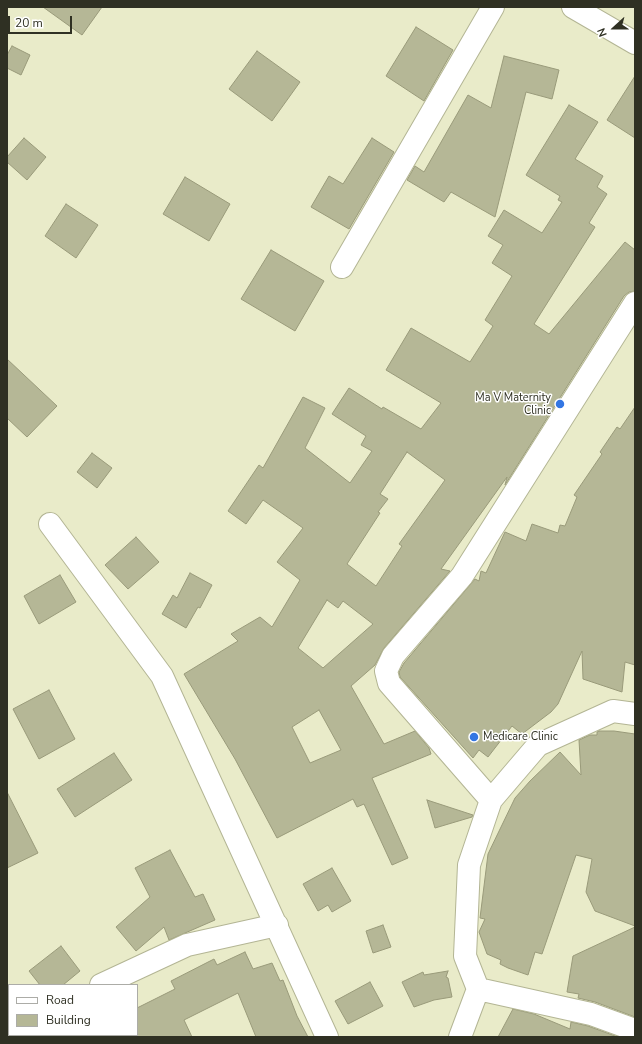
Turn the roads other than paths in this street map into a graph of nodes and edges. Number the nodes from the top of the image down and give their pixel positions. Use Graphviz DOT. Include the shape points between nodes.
graph roads {
  1 [pos="493,7"];
  2 [pos="573,7"];
  3 [pos="635,42"];
  4 [pos="342,266"];
  5 [pos="635,302"];
  6 [pos="50,524"];
  7 [pos="635,714"];
  8 [pos="491,800"];
  9 [pos="277,925"];
  10 [pos="103,984"];
  11 [pos="478,989"];
  12 [pos="635,1030"];
  13 [pos="327,1037"];
  14 [pos="460,1037"];
  1 -- 4 [label="street"];
  2 -- 3 [label="street"];
  5 -- 8 [label="street" via="462,576 393,656 386,671 389,682"];
  6 -- 9 [label="street" via="162,676"];
  7 -- 8 [label="street" via="613,711 538,744"];
  8 -- 11 [label="street" via="469,865 465,956"];
  9 -- 10 [label="street" via="187,945"];
  9 -- 13 [label="street"];
  11 -- 12 [label="street" via="591,1014"];
  11 -- 14 [label="street"];
}
